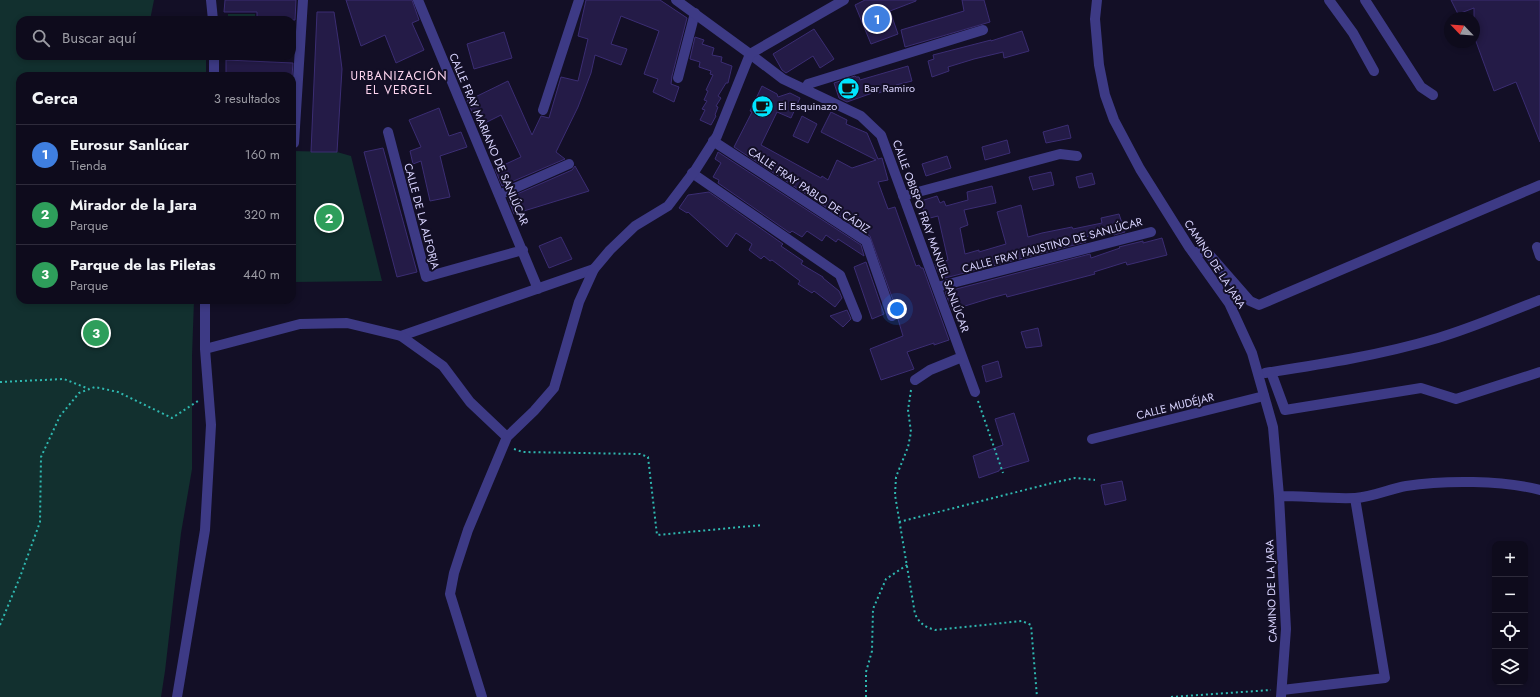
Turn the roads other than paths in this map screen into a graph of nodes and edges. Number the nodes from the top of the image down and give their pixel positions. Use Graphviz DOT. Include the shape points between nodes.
graph roads {
  1 [pos="210,0"];
  2 [pos="304,0"];
  3 [pos="418,0"];
  4 [pos="579,0"];
  5 [pos="676,0"];
  6 [pos="844,0"];
  7 [pos="1097,0"];
  8 [pos="1329,0"];
  9 [pos="1365,0"];
  10 [pos="695,13"];
  11 [pos="212,16"];
  12 [pos="983,30"];
  13 [pos="296,48"];
  14 [pos="750,54"];
  15 [pos="214,60"];
  16 [pos="296,60"];
  17 [pos="1374,71"];
  18 [pos="214,72"];
  19 [pos="295,72"];
  20 [pos="678,78"];
  21 [pos="805,89"];
  22 [pos="1434,95"];
  23 [pos="543,110"];
  24 [pos="388,132"];
  25 [pos="713,141"];
  26 [pos="1077,156"];
  27 [pos="569,164"];
  28 [pos="692,173"];
  29 [pos="1540,186"];
  30 [pos="499,195"];
  31 [pos="903,196"];
  32 [pos="1151,232"];
  33 [pos="523,250"];
  34 [pos="1192,252"];
  35 [pos="594,269"];
  36 [pos="538,288"];
  37 [pos="936,288"];
  38 [pos="1540,300"];
  39 [pos="205,304"];
  40 [pos="892,316"];
  41 [pos="858,317"];
  42 [pos="401,336"];
  43 [pos="205,349"];
  44 [pos="962,357"];
  45 [pos="1271,372"];
  46 [pos="1540,372"];
  47 [pos="1258,374"];
  48 [pos="916,380"];
  49 [pos="975,392"];
  50 [pos="1264,396"];
  51 [pos="1092,439"];
  52 [pos="505,442"];
  53 [pos="1540,490"];
  54 [pos="1279,496"];
  55 [pos="1355,498"];
  56 [pos="1282,694"];
  57 [pos="178,697"];
  58 [pos="482,697"];
  1 -- 11 [label="street"];
  2 -- 13 [label="street"];
  3 -- 30 [label="street, CALLE FRAY MARIANO DE SANLÚCAR"];
  4 -- 23 [label="street"];
  5 -- 10 [label="street, CALLE OBISPO FRAY MANUEL SANLÚCAR"];
  6 -- 14 [label="street"];
  7 -- 34 [label="street, CAMINO DE LA JARA" via="1095,19 1099,65 1105,95 1114,120 1140,169"];
  8 -- 17 [label="street" via="1353,33"];
  9 -- 22 [label="street" via="1421,86"];
  10 -- 14 [label="street, CALLE OBISPO FRAY MANUEL SANLÚCAR"];
  10 -- 20 [label="street"];
  12 -- 21 [label="street" via="808,84"];
  14 -- 21 [label="street, CALLE OBISPO FRAY MANUEL SANLÚCAR" via="783,79"];
  14 -- 25 [label="street"];
  15 -- 18 [label="street"];
  16 -- 19 [label="street"];
  21 -- 31 [label="street, CALLE OBISPO FRAY MANUEL SANLÚCAR" via="861,116 881,135"];
  24 -- 33 [label="street, CALLE DE LA ALFORJA" via="426,277"];
  25 -- 28 [label="street"];
  25 -- 40 [label="street, CALLE FRAY PABLO DE CÁDIZ" via="866,241"];
  26 -- 31 [label="street" via="1060,154"];
  27 -- 30 [label="street"];
  28 -- 35 [label="street" via="668,206 635,226"];
  28 -- 41 [label="street" via="840,275"];
  29 -- 34 [label="street" via="1259,305 1250,301 1206,252"];
  30 -- 33 [label="street, CALLE FRAY MARIANO DE SANLÚCAR"];
  31 -- 37 [label="street, CALLE OBISPO FRAY MANUEL SANLÚCAR"];
  32 -- 37 [label="street, CALLE FRAY FAUSTINO DE SANLÚCAR"];
  33 -- 36 [label="street, CALLE FRAY MARIANO DE SANLÚCAR"];
  34 -- 47 [label="street, CAMINO DE LA JARA" via="1229,303 1252,353"];
  35 -- 36 [label="street"];
  35 -- 52 [label="street" via="579,302 554,388"];
  36 -- 42 [label="street"];
  37 -- 44 [label="street, CALLE OBISPO FRAY MANUEL SANLÚCAR"];
  38 -- 45 [label="street" via="1438,338 1346,360"];
  39 -- 43 [label="street"];
  42 -- 43 [label="street" via="347,323 300,324"];
  42 -- 52 [label="street" via="443,366"];
  43 -- 57 [label="street" via="211,425 205,530"];
  44 -- 48 [label="street" via="930,370"];
  44 -- 49 [label="street, CALLE OBISPO FRAY MANUEL SANLÚCAR"];
  45 -- 46 [label="street" via="1285,410 1421,388 1456,399"];
  45 -- 47 [label="street"];
  47 -- 50 [label="street, CAMINO DE LA JARA"];
  50 -- 51 [label="street, CALLE MUDÉJAR"];
  50 -- 54 [label="street, CAMINO DE LA JARA" via="1273,427"];
  52 -- 58 [label="street" via="468,530 450,594"];
  53 -- 55 [label="street" via="1524,486 1434,483 1405,486 1381,494"];
  54 -- 55 [label="street"];
  54 -- 56 [label="street, CAMINO DE LA JARA" via="1286,629"];
  55 -- 56 [label="street" via="1385,678"];
}
